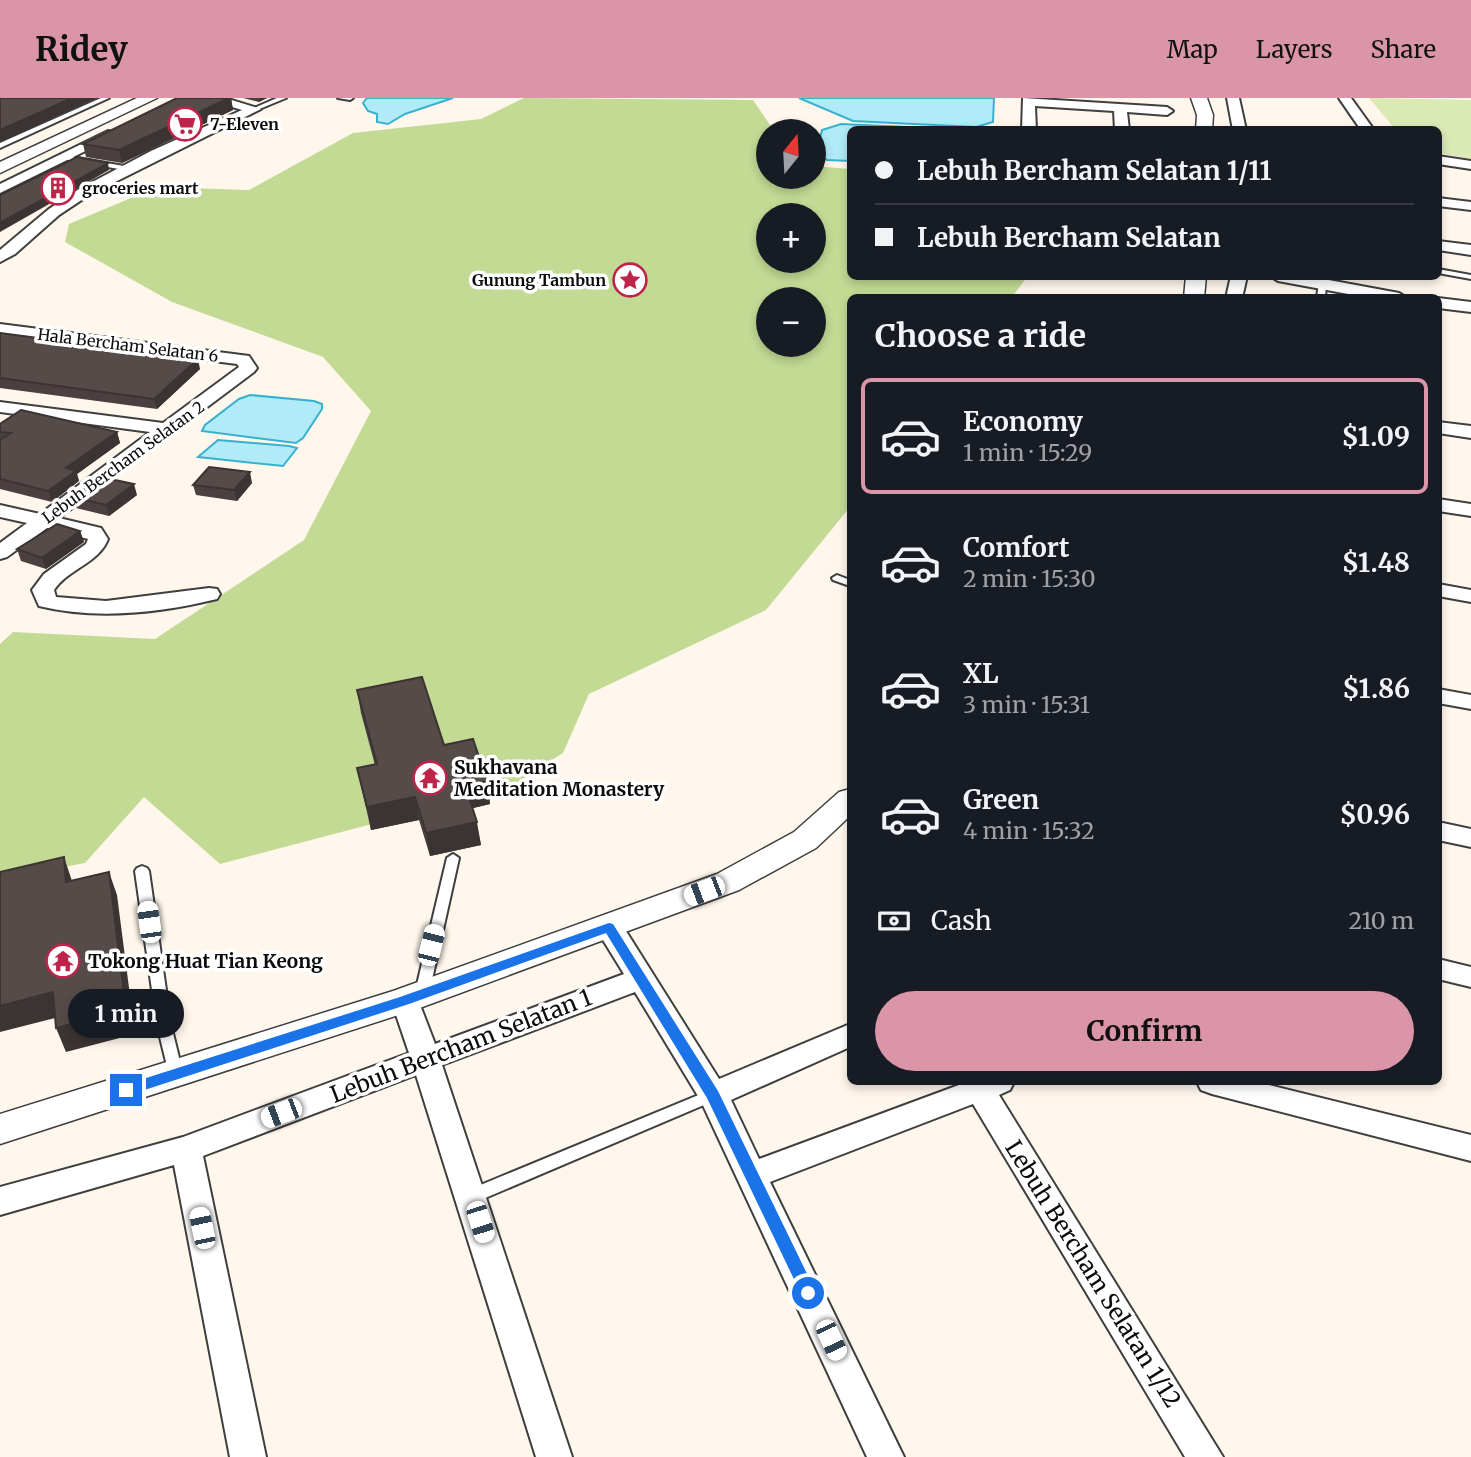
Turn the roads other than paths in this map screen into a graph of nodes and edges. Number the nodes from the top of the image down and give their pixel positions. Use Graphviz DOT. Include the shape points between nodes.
graph roads {
  1 [pos="106,98"];
  2 [pos="149,98"];
  3 [pos="209,98"];
  4 [pos="283,98"];
  5 [pos="341,98"];
  6 [pos="350,98"];
  7 [pos="1199,98"];
  8 [pos="1233,98"];
  9 [pos="1345,98"];
  10 [pos="1029,100"];
  11 [pos="1120,108"];
  12 [pos="255,109"];
  13 [pos="1167,111"];
  14 [pos="1029,126"];
  15 [pos="1122,126"];
  16 [pos="1204,126"];
  17 [pos="1240,126"];
  18 [pos="1365,126"];
  19 [pos="125,128"];
  20 [pos="0,146"];
  21 [pos="65,158"];
  22 [pos="1442,161"];
  23 [pos="1471,165"];
  24 [pos="0,168"];
  25 [pos="130,169"];
  26 [pos="0,189"];
  27 [pos="1442,202"];
  28 [pos="1471,206"];
  29 [pos="0,240"];
  30 [pos="22,244"];
  31 [pos="1442,246"];
  32 [pos="1471,250"];
  33 [pos="0,257"];
  34 [pos="1442,272"];
  35 [pos="1471,277"];
  36 [pos="1290,280"];
  37 [pos="1322,291"];
  38 [pos="1355,294"];
  39 [pos="1442,303"];
  40 [pos="1471,307"];
  41 [pos="0,329"];
  42 [pos="246,372"];
  43 [pos="0,407"];
  44 [pos="23,410"];
  45 [pos="0,428"];
  46 [pos="1442,428"];
  47 [pos="169,429"];
  48 [pos="1471,432"];
  49 [pos="1442,506"];
  50 [pos="1471,510"];
  51 [pos="0,511"];
  52 [pos="45,520"];
  53 [pos="0,553"];
  54 [pos="836,578"];
  55 [pos="847,582"];
  56 [pos="1442,591"];
  57 [pos="209,594"];
  58 [pos="1471,596"];
  59 [pos="1442,697"];
  60 [pos="1471,702"];
  61 [pos="847,802"];
  62 [pos="1442,832"];
  63 [pos="1471,838"];
  64 [pos="453,858"];
  65 [pos="142,871"];
  66 [pos="609,927"];
  67 [pos="1442,970"];
  68 [pos="1471,977"];
  69 [pos="642,978"];
  70 [pos="413,997"];
  71 [pos="847,1036"];
  72 [pos="424,1059"];
  73 [pos="176,1075"];
  74 [pos="1224,1085"];
  75 [pos="989,1086"];
  76 [pos="713,1095"];
  77 [pos="0,1129"];
  78 [pos="1471,1148"];
  79 [pos="186,1149"];
  80 [pos="753,1175"];
  81 [pos="472,1196"];
  82 [pos="0,1201"];
  83 [pos="248,1457"];
  84 [pos="554,1457"];
  85 [pos="886,1457"];
  86 [pos="1205,1457"];
  1 -- 20 [label="lane"];
  2 -- 24 [label="street"];
  3 -- 12 [label="street"];
  4 -- 12 [label="lane"];
  5 -- 6 [label="lane"];
  7 -- 16 [label="street"];
  8 -- 17 [label="street"];
  9 -- 18 [label="street"];
  10 -- 11 [label="street"];
  10 -- 14 [label="street"];
  11 -- 13 [label="street"];
  11 -- 15 [label="street"];
  12 -- 25 [label="street"];
  19 -- 21 [label="street"];
  21 -- 25 [label="lane"];
  21 -- 26 [label="street"];
  22 -- 23 [label="street"];
  25 -- 30 [label="street" via="65,204"];
  27 -- 28 [label="street"];
  29 -- 30 [label="street"];
  30 -- 33 [label="street"];
  31 -- 32 [label="street"];
  34 -- 35 [label="lane"];
  36 -- 37 [label="street"];
  37 -- 38 [label="street"];
  39 -- 40 [label="street"];
  41 -- 42 [label="street, Hala Bercham Selatan 6" via="234,358 247,363"];
  42 -- 47 [label="street, Lebuh Bercham Selatan 2"];
  43 -- 44 [label="street"];
  44 -- 45 [label="street"];
  44 -- 47 [label="street"];
  46 -- 48 [label="street"];
  47 -- 52 [label="street, Lebuh Bercham Selatan 2"];
  49 -- 50 [label="street"];
  51 -- 52 [label="street"];
  52 -- 53 [label="street, Lebuh Bercham Selatan 2"];
  52 -- 57 [label="street" via="94,532 98,539 95,547 51,578 43,590 47,601 62,607 113,606"];
  54 -- 55 [label="lane"];
  56 -- 58 [label="street"];
  59 -- 60 [label="street"];
  61 -- 66 [label="street" via="806,840 728,882"];
  62 -- 63 [label="street"];
  64 -- 70 [label="lane"];
  65 -- 73 [label="lane"];
  66 -- 69 [label="street"];
  66 -- 70 [label="street"];
  67 -- 68 [label="street"];
  69 -- 72 [label="street, Lebuh Bercham Selatan 1"];
  69 -- 76 [label="street"];
  70 -- 72 [label="street"];
  70 -- 73 [label="street"];
  71 -- 76 [label="street"];
  72 -- 79 [label="street, Lebuh Bercham Selatan 1"];
  72 -- 81 [label="street"];
  73 -- 77 [label="street"];
  74 -- 78 [label="street"];
  75 -- 80 [label="street"];
  75 -- 86 [label="street, Lebuh Bercham Selatan 1/12"];
  76 -- 80 [label="street"];
  76 -- 81 [label="lane"];
  79 -- 82 [label="street, Lebuh Bercham Selatan 1"];
  79 -- 83 [label="street"];
  80 -- 85 [label="street"];
  81 -- 84 [label="street"];
}
